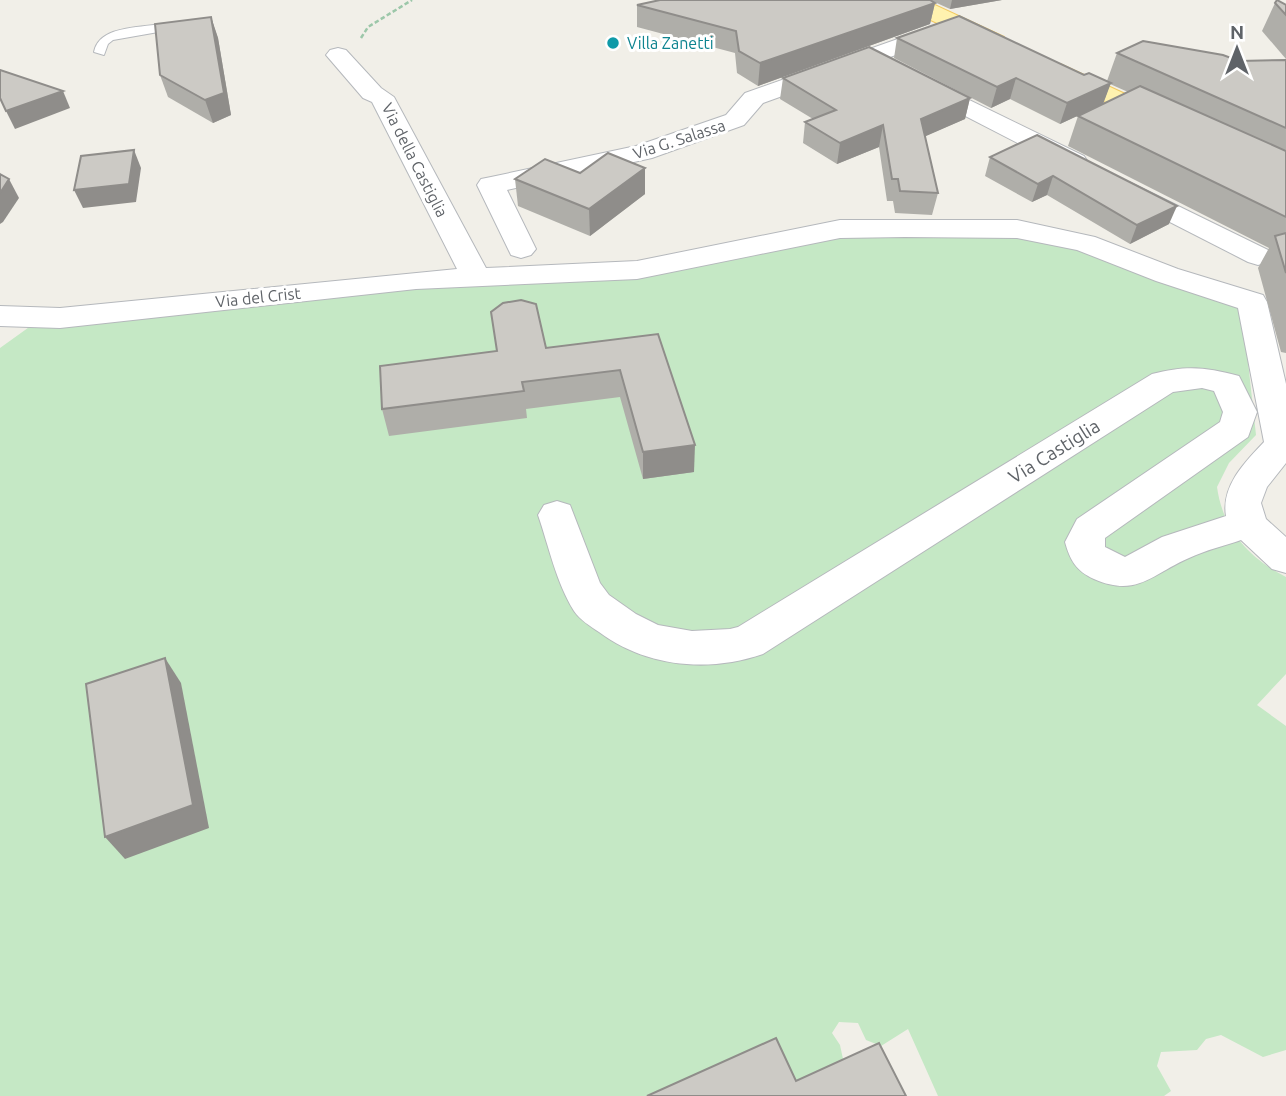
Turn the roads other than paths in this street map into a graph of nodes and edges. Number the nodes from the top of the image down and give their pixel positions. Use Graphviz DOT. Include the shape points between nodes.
graph roads {
  1 [pos="907,0"];
  2 [pos="959,24"];
  3 [pos="160,28"];
  4 [pos="349,48"];
  5 [pos="100,52"];
  6 [pos="868,57"];
  7 [pos="1128,104"];
  8 [pos="1104,116"];
  9 [pos="1187,131"];
  10 [pos="1068,134"];
  11 [pos="1043,145"];
  12 [pos="521,249"];
  13 [pos="1258,256"];
  14 [pos="476,277"];
  15 [pos="0,316"];
  16 [pos="39,317"];
  17 [pos="0,344"];
  18 [pos="557,515"];
  19 [pos="1250,523"];
  20 [pos="1286,558"];
  1 -- 2 [label="main road"];
  2 -- 6 [label="street, Via G. Salassa"];
  2 -- 7 [label="main road"];
  3 -- 5 [label="lane" via="109,37"];
  4 -- 14 [label="street, Via della Castiglia" via="372,93 382,97"];
  6 -- 11 [label="street"];
  6 -- 12 [label="street, Via G. Salassa" via="754,98 736,120 643,152 491,185"];
  7 -- 8 [label="street"];
  7 -- 9 [label="main road"];
  10 -- 11 [label="street"];
  11 -- 13 [label="street"];
  14 -- 16 [label="street, Via del Crist"];
  14 -- 19 [label="street" via="637,270 840,229 1017,229 1085,243 1252,302 1282,445 1242,493 1244,515"];
  15 -- 16 [label="street, Via del Crist"];
  16 -- 17 [label="street"];
  18 -- 19 [label="street, Via Castiglia" via="590,602 616,624 646,640 726,648 748,642 1164,382 1202,377 1227,384 1240,412 1236,428 1090,529 1084,542 1088,556 1110,570 1140,570 1173,548"];
  19 -- 20 [label="street"];
}
